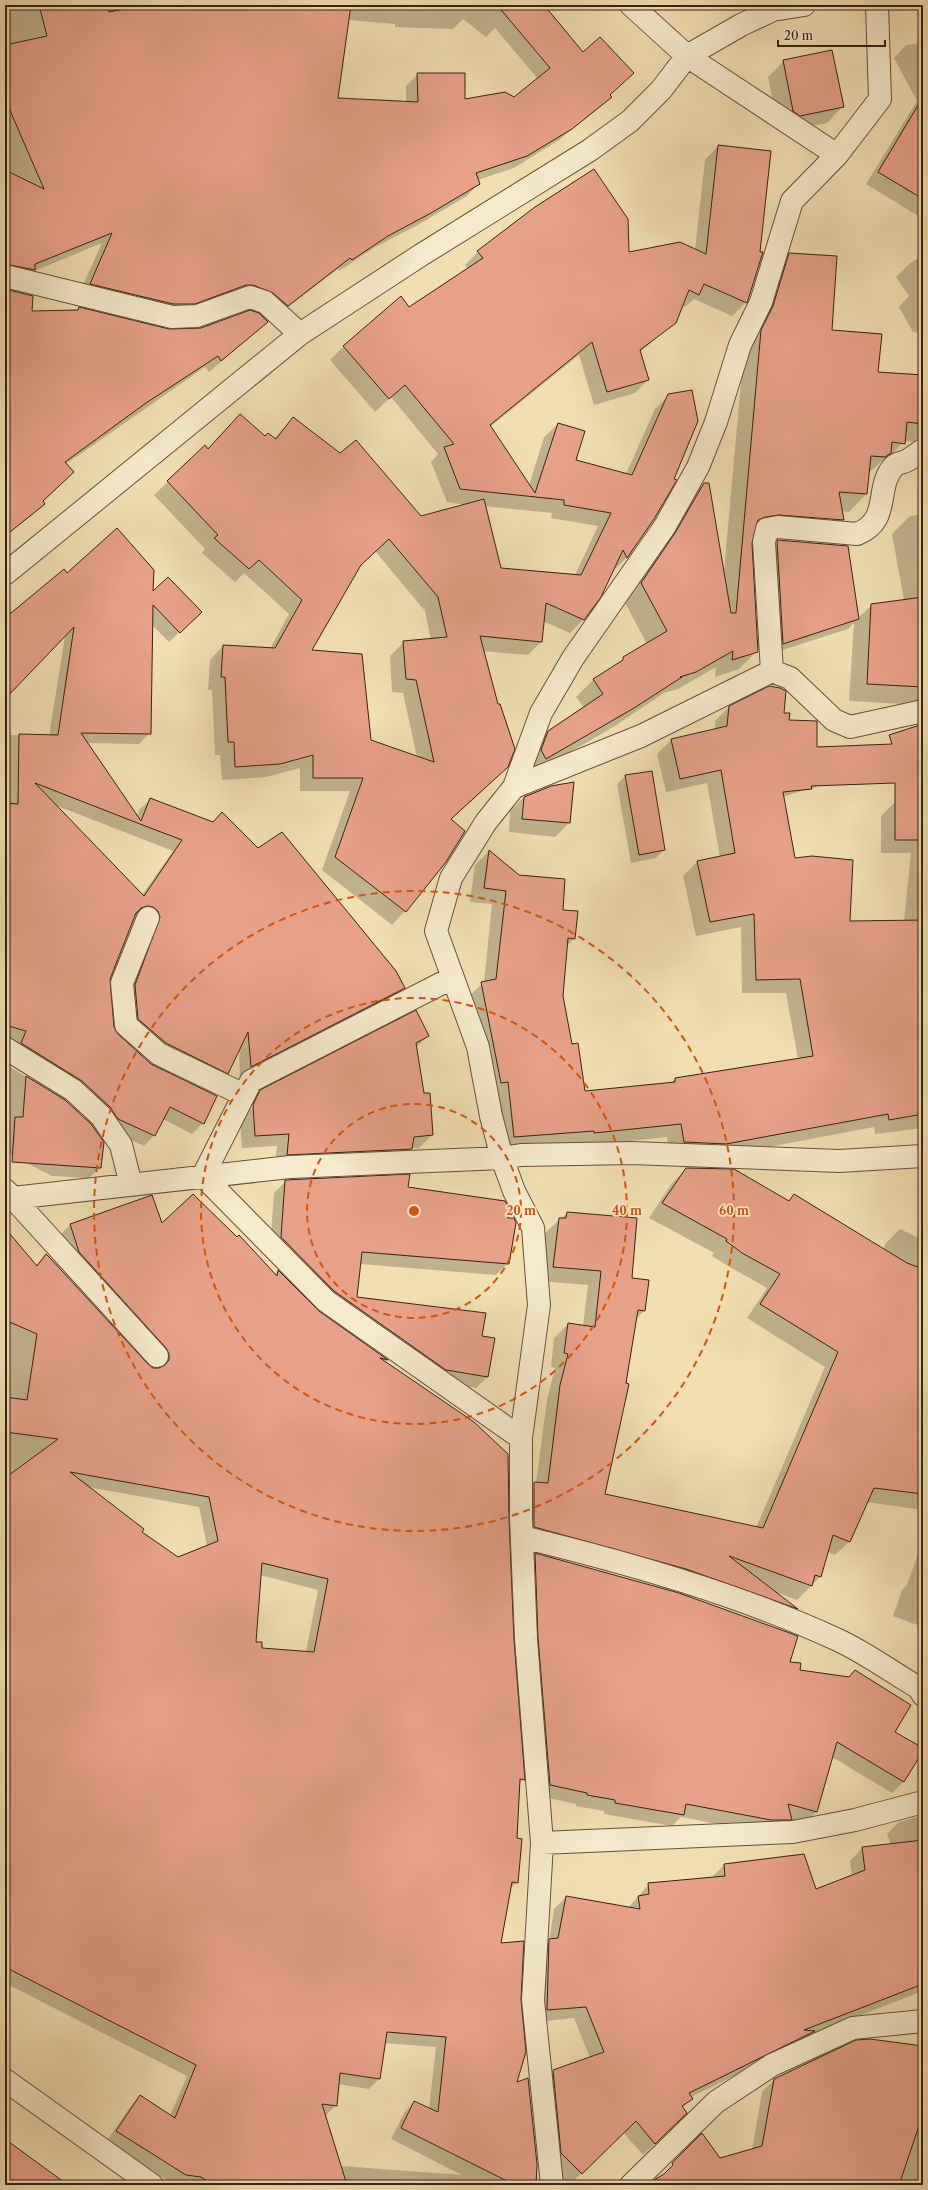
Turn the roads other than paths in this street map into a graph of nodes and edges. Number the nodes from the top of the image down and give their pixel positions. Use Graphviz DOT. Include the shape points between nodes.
graph roads {
  1 [pos="631,5"];
  2 [pos="804,5"];
  3 [pos="877,5"];
  4 [pos="687,56"];
  5 [pos="837,155"];
  6 [pos="5,276"];
  7 [pos="300,334"];
  8 [pos="923,450"];
  9 [pos="5,574"];
  10 [pos="772,671"];
  11 [pos="923,711"];
  12 [pos="514,787"];
  13 [pos="148,918"];
  14 [pos="452,978"];
  15 [pos="5,1048"];
  16 [pos="244,1095"];
  17 [pos="923,1156"];
  18 [pos="502,1158"];
  19 [pos="204,1176"];
  20 [pos="131,1185"];
  21 [pos="9,1194"];
  22 [pos="157,1356"];
  23 [pos="521,1438"];
  24 [pos="522,1537"];
  25 [pos="923,1695"];
  26 [pos="923,1802"];
  27 [pos="542,1843"];
  28 [pos="923,2021"];
  29 [pos="5,2080"];
  30 [pos="152,2185"];
  31 [pos="552,2185"];
  32 [pos="631,2185"];
  1 -- 4 [label="street"];
  2 -- 4 [label="street" via="773,10"];
  3 -- 5 [label="street" via="880,99"];
  4 -- 5 [label="street"];
  4 -- 7 [label="street" via="660,90 630,121 590,150"];
  5 -- 12 [label="street" via="792,201 760,302 740,345 716,422 698,467 665,526 573,658 541,713"];
  6 -- 7 [label="street" via="172,318 197,316 250,297 265,302"];
  7 -- 9 [label="street"];
  8 -- 10 [label="street" via="907,461 894,465 888,475 875,522 868,530 857,534 778,527 766,529 764,542"];
  10 -- 11 [label="street" via="790,678 834,720 850,728"];
  10 -- 12 [label="street" via="641,736"];
  12 -- 14 [label="street" via="486,822 451,878 436,931"];
  13 -- 16 [label="street" via="122,983 126,1025 159,1054"];
  14 -- 16 [label="street" via="251,1081"];
  14 -- 18 [label="street" via="478,1047"];
  15 -- 20 [label="street" via="73,1090 101,1116 121,1144"];
  16 -- 19 [label="street"];
  17 -- 18 [label="street" via="839,1161 632,1153 521,1155"];
  18 -- 19 [label="street" via="290,1167"];
  18 -- 23 [label="street" via="514,1191 533,1228 538,1297"];
  19 -- 20 [label="street"];
  19 -- 23 [label="street" via="326,1301"];
  20 -- 21 [label="street"];
  21 -- 22 [label="street"];
  23 -- 24 [label="street"];
  24 -- 25 [label="street" via="614,1560 743,1602 839,1641 919,1688"];
  24 -- 27 [label="street" via="526,1639"];
  26 -- 27 [label="street" via="855,1820 793,1832"];
  27 -- 31 [label="street" via="533,2000"];
  28 -- 32 [label="street" via="854,2028 772,2065 716,2102"];
  29 -- 30 [label="street"];
}
